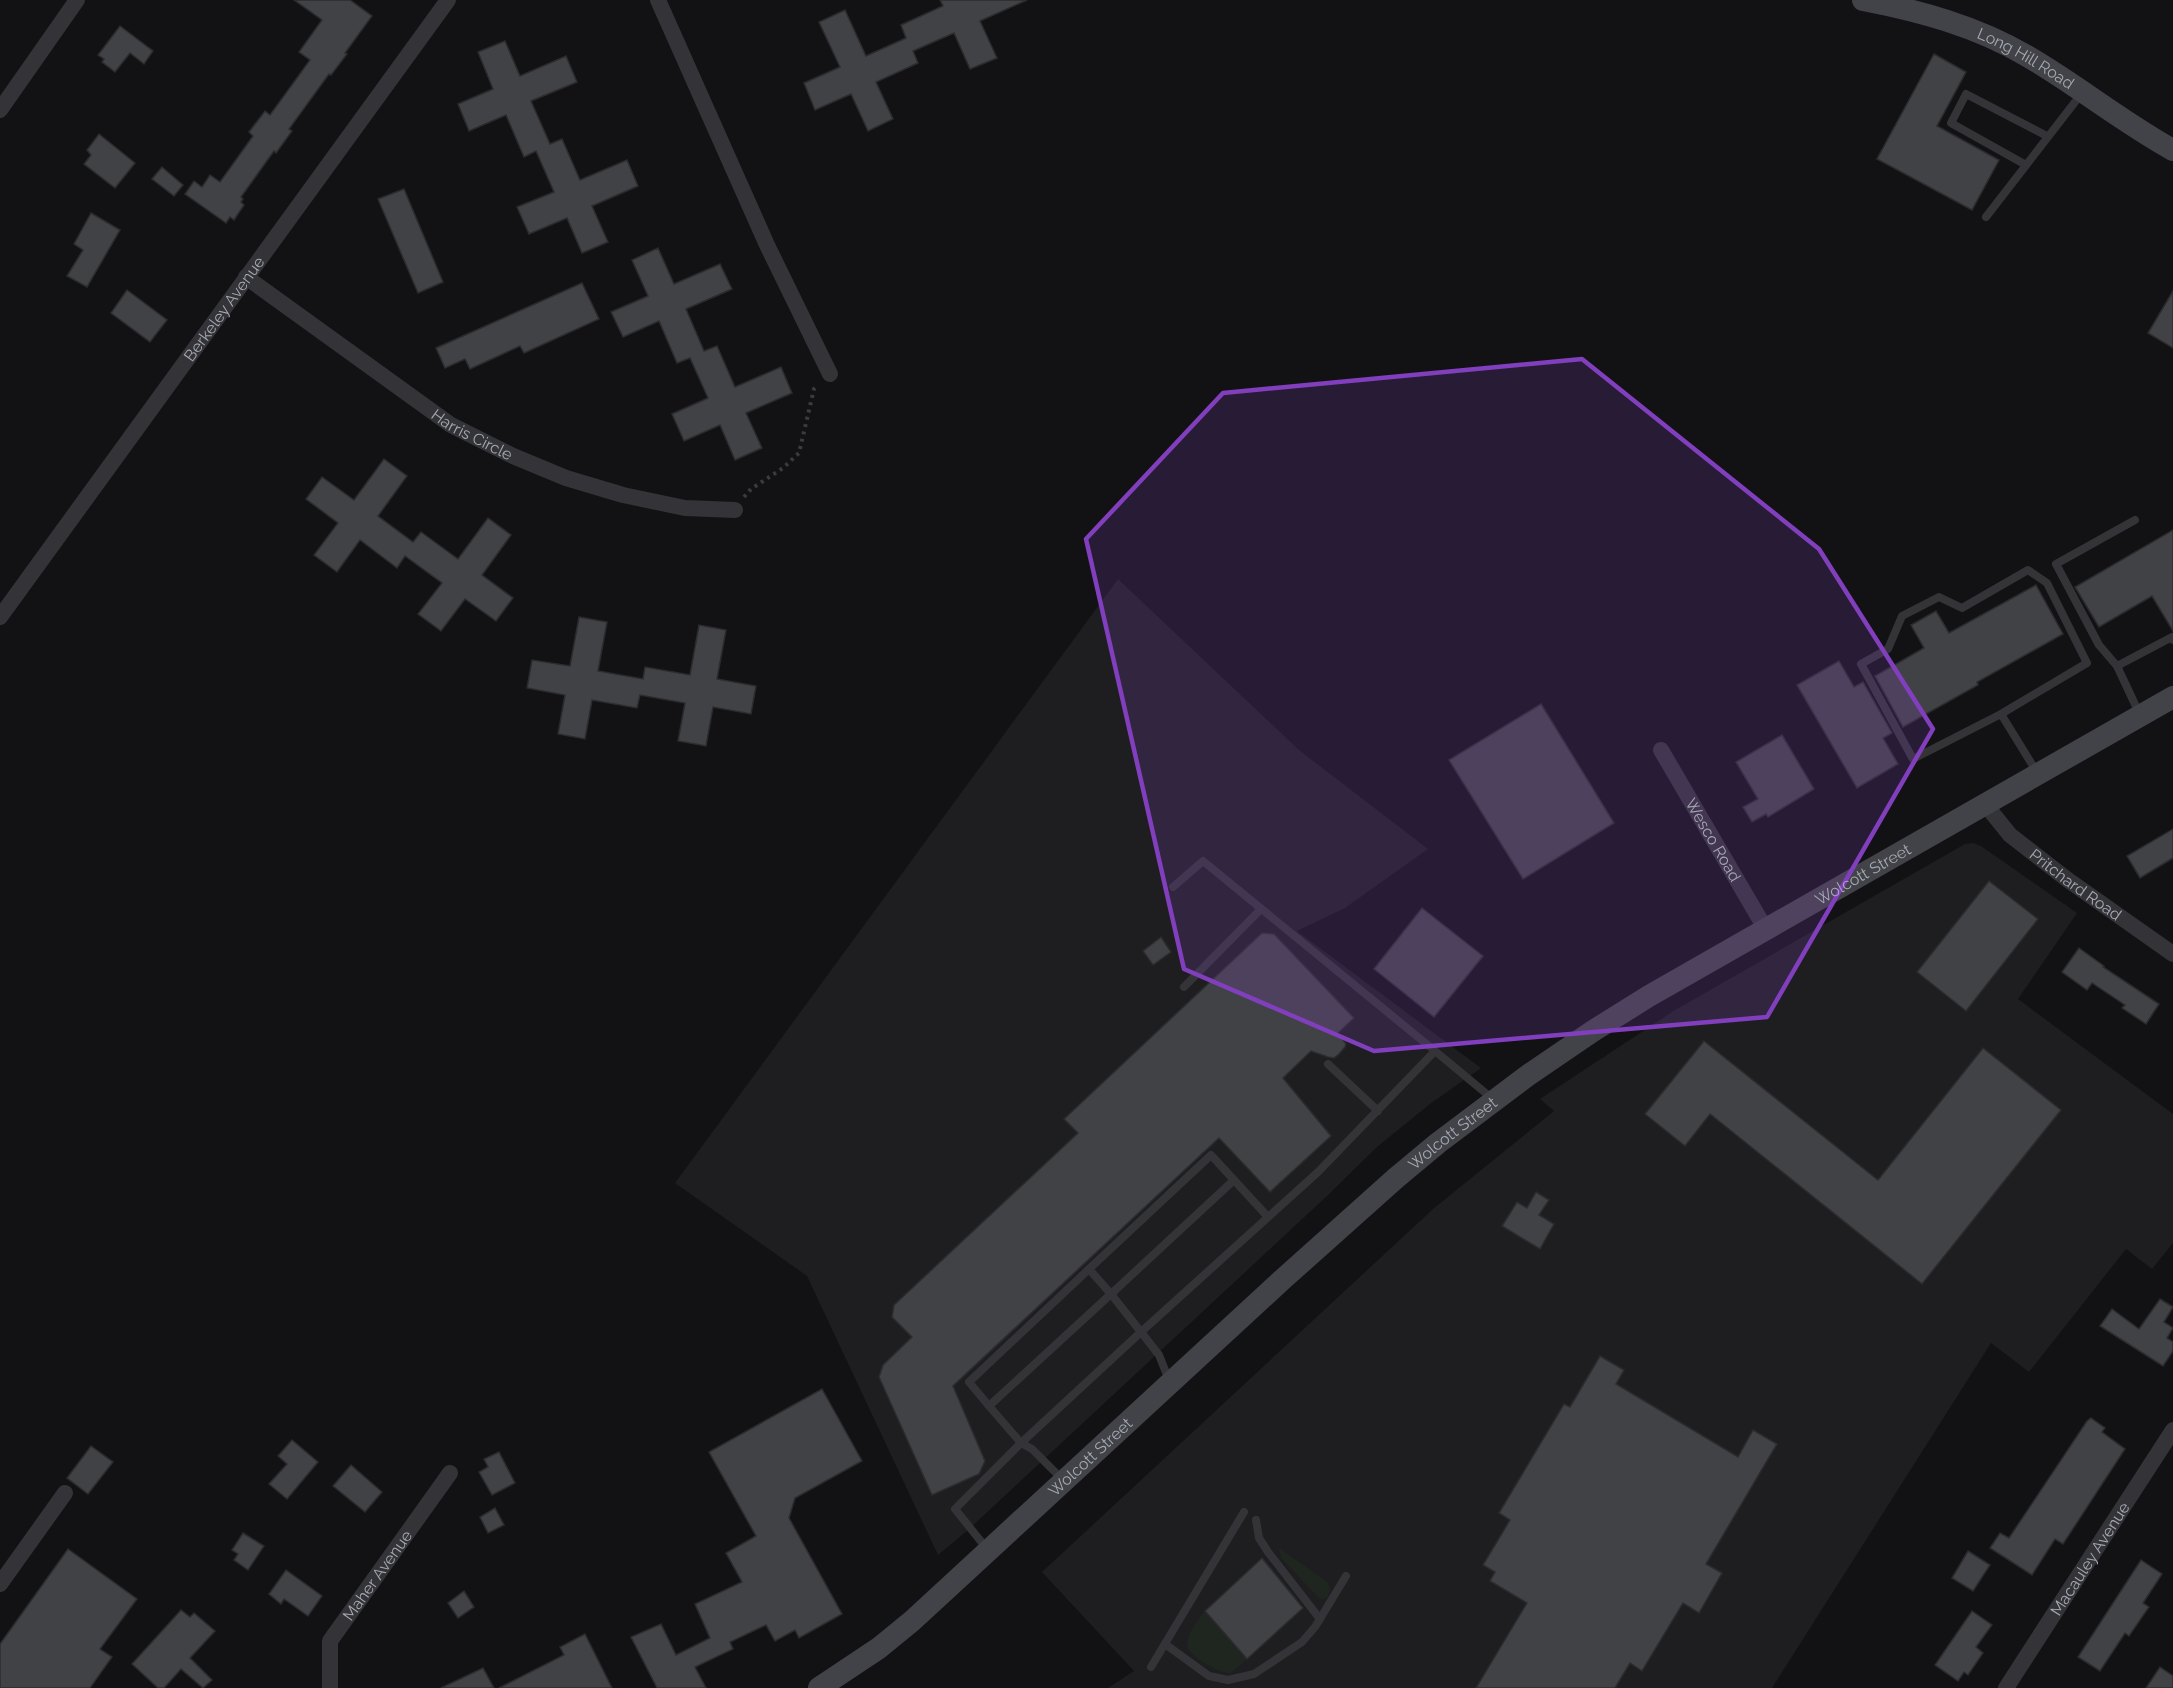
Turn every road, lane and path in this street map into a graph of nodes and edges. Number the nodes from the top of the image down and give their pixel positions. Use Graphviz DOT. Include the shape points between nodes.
graph roads {
  1 [pos="77,0"];
  2 [pos="448,0"];
  3 [pos="658,0"];
  4 [pos="1863,0"];
  5 [pos="2082,92"];
  6 [pos="0,110"];
  7 [pos="2048,136"];
  8 [pos="2173,150"];
  9 [pos="2026,165"];
  10 [pos="1986,218"];
  11 [pos="246,277"];
  12 [pos="830,374"];
  13 [pos="735,510"];
  14 [pos="2135,520"];
  15 [pos="0,617"];
  16 [pos="2173,640"];
  17 [pos="2117,666"];
  18 [pos="2173,697"];
  19 [pos="2001,714"];
  20 [pos="2140,716"];
  21 [pos="1661,750"];
  22 [pos="2038,774"];
  23 [pos="1985,804"];
  24 [pos="1173,887"];
  25 [pos="1261,909"];
  26 [pos="1765,928"];
  27 [pos="2173,954"];
  28 [pos="1184,987"];
  29 [pos="1435,1051"];
  30 [pos="1328,1064"];
  31 [pos="1494,1100"];
  32 [pos="1378,1111"];
  33 [pos="1234,1180"];
  34 [pos="1268,1217"];
  35 [pos="1089,1269"];
  36 [pos="1111,1294"];
  37 [pos="1141,1332"];
  38 [pos="1171,1383"];
  39 [pos="989,1406"];
  40 [pos="2173,1430"];
  41 [pos="1021,1443"];
  42 [pos="450,1473"];
  43 [pos="1065,1482"];
  44 [pos="65,1493"];
  45 [pos="1244,1512"];
  46 [pos="1256,1520"];
  47 [pos="989,1551"];
  48 [pos="1346,1576"];
  49 [pos="0,1584"];
  50 [pos="1320,1619"];
  51 [pos="1165,1644"];
  52 [pos="1151,1667"];
  53 [pos="330,1688"];
  54 [pos="819,1688"];
  55 [pos="2006,1688"];
  1 -- 6 [label="street"];
  2 -- 11 [label="street, Berkeley Avenue"];
  3 -- 12 [label="street"];
  4 -- 5 [label="main road, Long Hill Road" via="1938,18 1983,34 2026,55"];
  5 -- 7 [label="lane"];
  5 -- 8 [label="main road, Long Hill Road"];
  7 -- 9 [label="lane"];
  7 -- 9 [label="lane" via="1966,94 1951,123"];
  9 -- 10 [label="lane"];
  11 -- 13 [label="street, Harris Circle" via="451,425 513,456 566,478 623,495 685,508"];
  11 -- 15 [label="street, Berkeley Avenue"];
  12 -- 13 [label="path" via="814,389 798,453 750,489"];
  14 -- 17 [label="lane" via="2056,564 2099,645"];
  16 -- 17 [label="lane" via="2172,637"];
  17 -- 20 [label="lane"];
  18 -- 20 [label="main road, Wolcott Street"];
  19 -- 19 [label="lane" via="2087,663 2047,583 2028,570 1962,608 1939,597 1902,616 1888,649 1861,664 1913,759"];
  19 -- 22 [label="lane"];
  20 -- 22 [label="main road, Wolcott Street"];
  21 -- 26 [label="street, Wesco Road"];
  22 -- 23 [label="main road, Wolcott Street"];
  23 -- 26 [label="main road, Wolcott Street"];
  23 -- 27 [label="street, Pritchard Road" via="2010,835"];
  24 -- 25 [label="lane" via="1203,861"];
  25 -- 28 [label="lane"];
  25 -- 29 [label="lane"];
  26 -- 31 [label="main road, Wolcott Street" via="1605,1023"];
  29 -- 31 [label="lane"];
  29 -- 32 [label="lane"];
  30 -- 32 [label="lane"];
  31 -- 38 [label="main road, Wolcott Street" via="1388,1185"];
  32 -- 34 [label="lane" via="1318,1173"];
  33 -- 34 [label="lane"];
  33 -- 35 [label="lane" via="1211,1155"];
  33 -- 36 [label="lane"];
  34 -- 37 [label="lane"];
  35 -- 36 [label="lane"];
  35 -- 39 [label="lane" via="969,1383"];
  36 -- 37 [label="lane"];
  36 -- 39 [label="lane"];
  37 -- 38 [label="lane" via="1159,1355"];
  37 -- 41 [label="lane"];
  38 -- 43 [label="main road, Wolcott Street"];
  39 -- 41 [label="lane"];
  40 -- 55 [label="street, Macauley Avenue"];
  41 -- 43 [label="lane"];
  41 -- 47 [label="lane" via="955,1509"];
  42 -- 53 [label="street, Maher Avenue" via="330,1641"];
  43 -- 47 [label="main road, Wolcott Street"];
  44 -- 49 [label="street"];
  45 -- 51 [label="lane"];
  46 -- 50 [label="lane" via="1259,1538 1268,1552"];
  47 -- 54 [label="main road, Wolcott Street" via="896,1635"];
  48 -- 50 [label="lane"];
  50 -- 51 [label="lane" via="1292,1649 1254,1674 1228,1680 1209,1676"];
  51 -- 52 [label="lane"];
}
